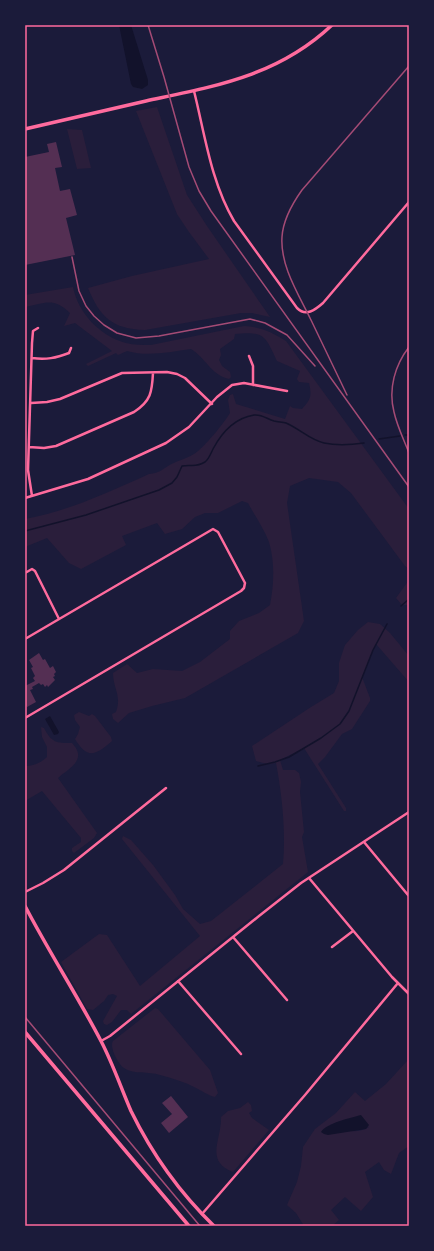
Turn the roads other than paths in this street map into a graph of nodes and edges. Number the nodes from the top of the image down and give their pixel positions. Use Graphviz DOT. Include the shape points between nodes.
graph roads {
  1 [pos="332,25"];
  2 [pos="194,91"];
  3 [pos="25,129"];
  4 [pos="409,202"];
  5 [pos="38,328"];
  6 [pos="71,348"];
  7 [pos="249,356"];
  8 [pos="32,358"];
  9 [pos="152,373"];
  10 [pos="253,385"];
  11 [pos="288,391"];
  12 [pos="31,403"];
  13 [pos="212,404"];
  14 [pos="29,447"];
  15 [pos="32,496"];
  16 [pos="25,498"];
  17 [pos="25,573"];
  18 [pos="59,619"];
  19 [pos="25,639"];
  20 [pos="25,718"];
  21 [pos="166,788"];
  22 [pos="409,812"];
  23 [pos="364,842"];
  24 [pos="309,878"];
  25 [pos="25,892"];
  26 [pos="408,895"];
  27 [pos="25,906"];
  28 [pos="353,931"];
  29 [pos="233,937"];
  30 [pos="332,947"];
  31 [pos="178,981"];
  32 [pos="398,983"];
  33 [pos="409,994"];
  34 [pos="287,1000"];
  35 [pos="25,1032"];
  36 [pos="101,1041"];
  37 [pos="241,1054"];
  38 [pos="202,1214"];
  39 [pos="189,1226"];
  40 [pos="214,1226"];
  1 -- 2 [label="street" via="302,49 272,66 240,79"];
  2 -- 3 [label="street"];
  2 -- 4 [label="street" via="215,178 227,210 302,312 316,310"];
  5 -- 8 [label="street" via="33,332"];
  6 -- 8 [label="street" via="69,353 56,358"];
  7 -- 10 [label="street" via="253,366"];
  8 -- 12 [label="street"];
  9 -- 12 [label="street" via="122,374 60,399"];
  9 -- 13 [label="street" via="167,372 185,378"];
  9 -- 14 [label="street" via="152,390 141,408 56,446"];
  10 -- 11 [label="street"];
  10 -- 13 [label="street" via="232,385"];
  12 -- 14 [label="street"];
  13 -- 15 [label="street" via="177,437 154,450 88,479"];
  14 -- 15 [label="street" via="28,470"];
  15 -- 16 [label="street"];
  17 -- 18 [label="street" via="32,569 35,571"];
  18 -- 19 [label="street"];
  18 -- 20 [label="street" via="215,529 244,581 241,592"];
  21 -- 25 [label="street" via="64,870"];
  22 -- 23 [label="street"];
  23 -- 24 [label="street"];
  23 -- 26 [label="street"];
  24 -- 28 [label="street"];
  24 -- 29 [label="street"];
  27 -- 36 [label="street"];
  28 -- 30 [label="street"];
  28 -- 32 [label="street"];
  29 -- 31 [label="street"];
  29 -- 34 [label="street"];
  31 -- 36 [label="street"];
  31 -- 37 [label="street"];
  32 -- 33 [label="street"];
  32 -- 38 [label="street"];
  35 -- 39 [label="street"];
  36 -- 38 [label="street" via="148,1142 171,1177"];
  38 -- 40 [label="street"];
}
